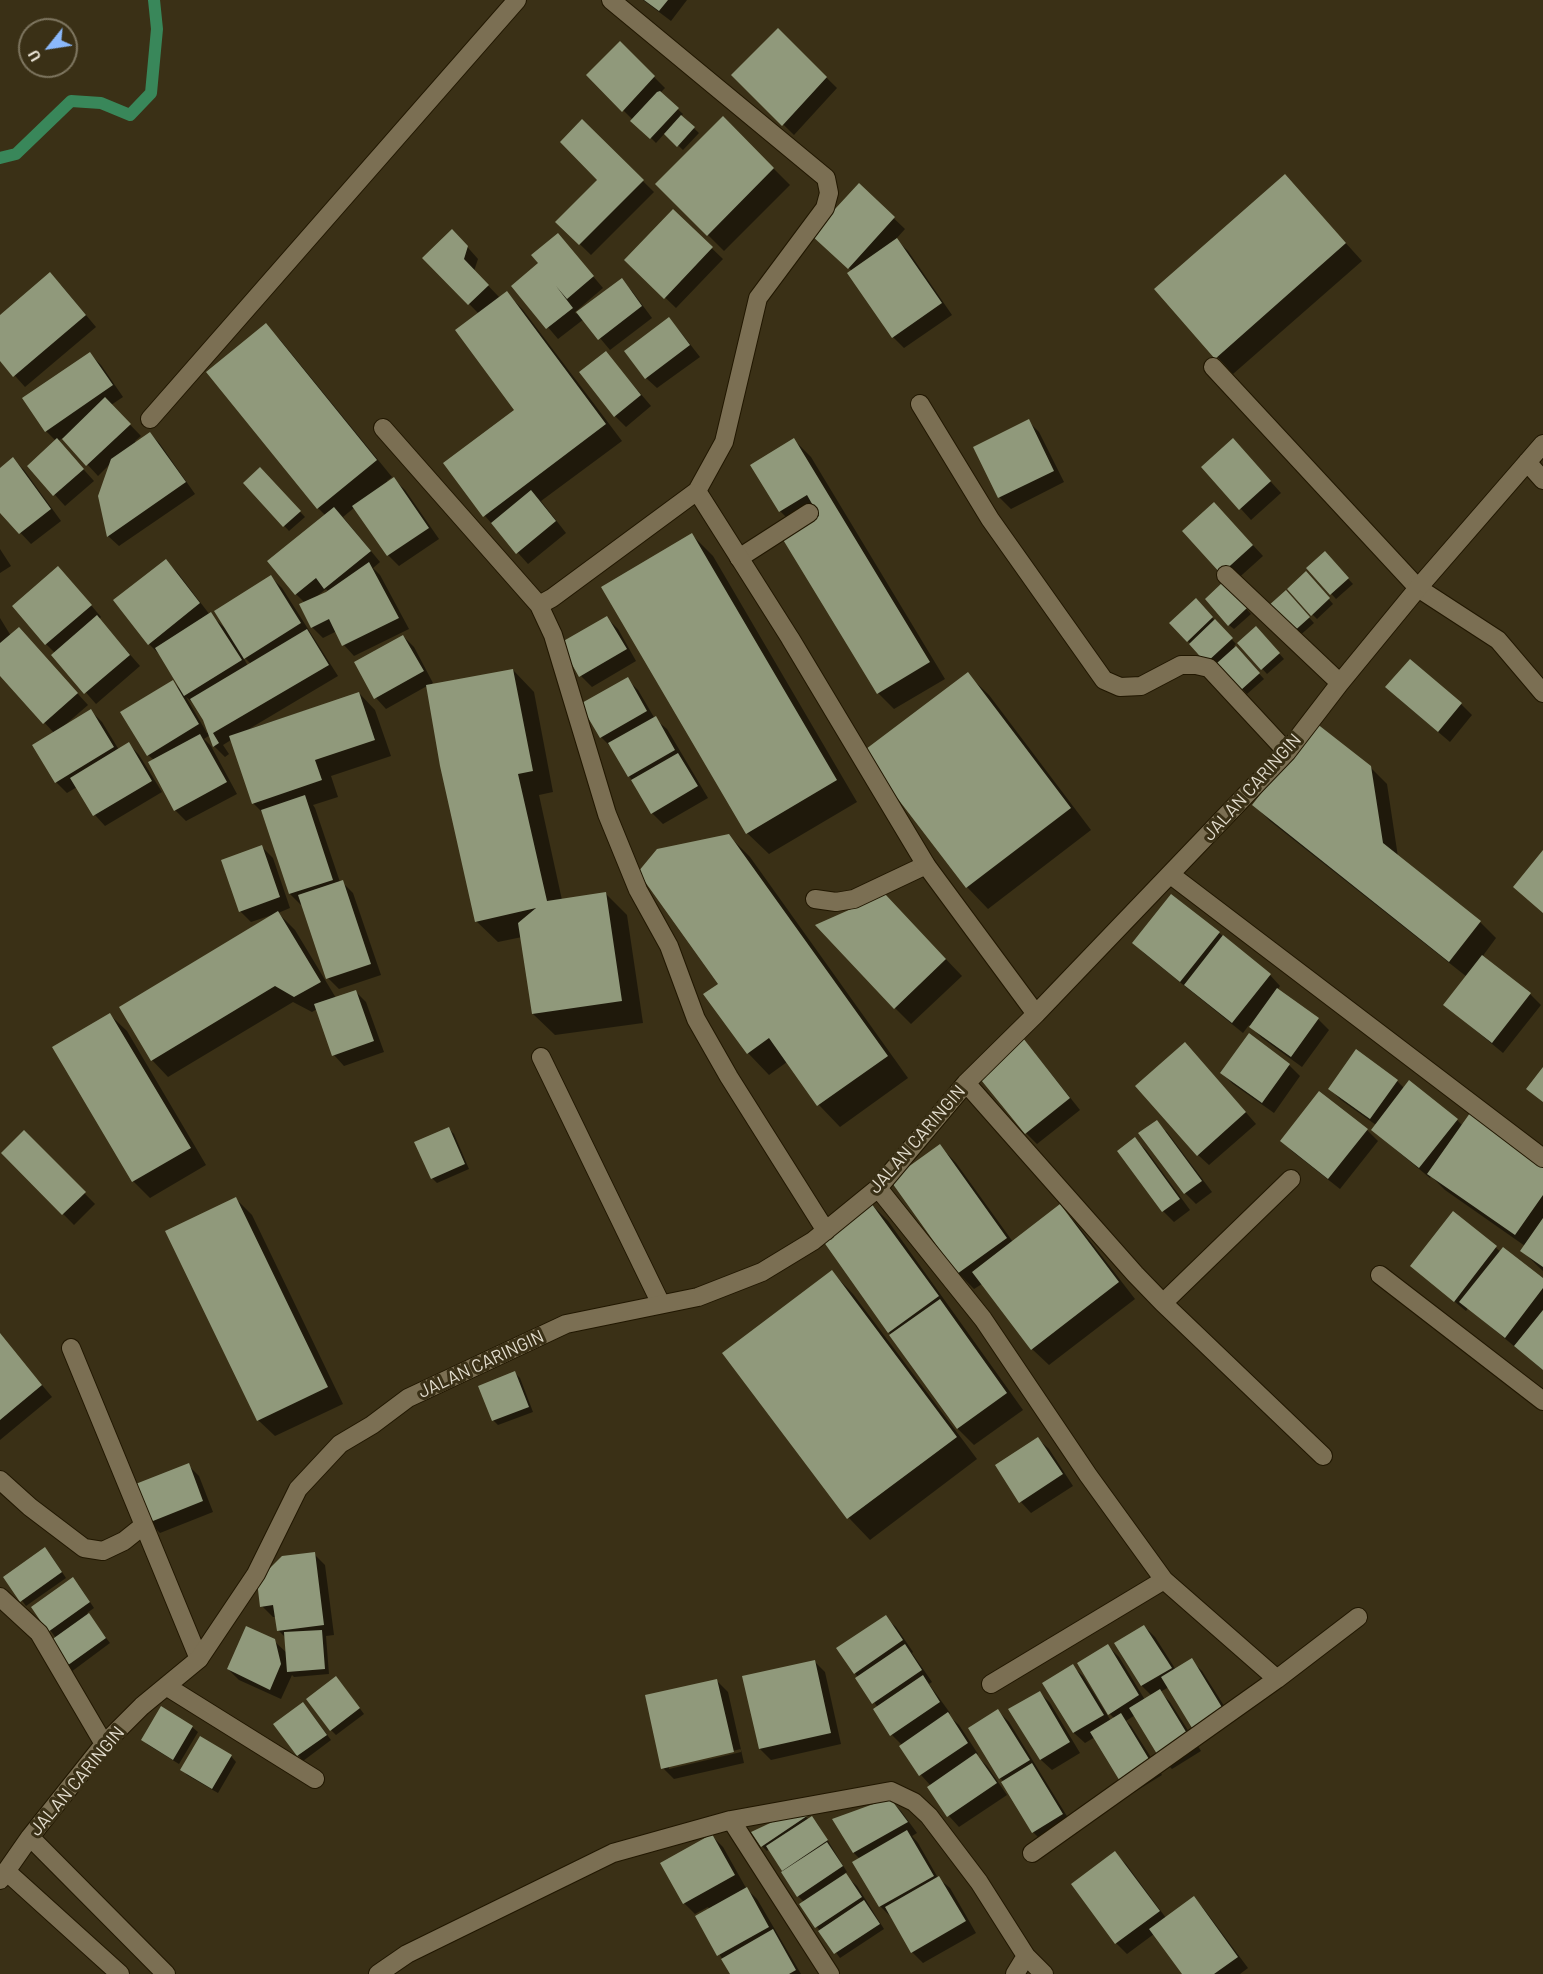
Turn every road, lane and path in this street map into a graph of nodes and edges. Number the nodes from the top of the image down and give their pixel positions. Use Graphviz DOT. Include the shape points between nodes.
graph roads {
  1 [pos="517,0"];
  2 [pos="611,0"];
  3 [pos="1213,367"];
  4 [pos="920,404"];
  5 [pos="150,419"];
  6 [pos="383,428"];
  7 [pos="1543,444"];
  8 [pos="1527,462"];
  9 [pos="1543,480"];
  10 [pos="697,491"];
  11 [pos="809,513"];
  12 [pos="739,558"];
  13 [pos="1226,575"];
  14 [pos="1418,588"];
  15 [pos="539,605"];
  16 [pos="1340,683"];
  17 [pos="1543,693"];
  18 [pos="1287,752"];
  19 [pos="926,865"];
  20 [pos="1171,874"];
  21 [pos="815,899"];
  22 [pos="1036,1014"];
  23 [pos="541,1057"];
  24 [pos="966,1083"];
  25 [pos="1543,1158"];
  26 [pos="1291,1179"];
  27 [pos="878,1188"];
  28 [pos="826,1231"];
  29 [pos="1380,1275"];
  30 [pos="1163,1303"];
  31 [pos="661,1304"];
  32 [pos="71,1348"];
  33 [pos="1543,1401"];
  34 [pos="1323,1456"];
  35 [pos="0,1480"];
  36 [pos="144,1525"];
  37 [pos="1164,1580"];
  38 [pos="0,1597"];
  39 [pos="1358,1617"];
  40 [pos="199,1659"];
  41 [pos="1277,1679"];
  42 [pos="992,1684"];
  43 [pos="166,1686"];
  44 [pos="104,1744"];
  45 [pos="315,1779"];
  46 [pos="731,1820"];
  47 [pos="30,1837"];
  48 [pos="1032,1853"];
  49 [pos="3,1876"];
  50 [pos="1026,1956"];
  51 [pos="120,1974"];
  52 [pos="166,1974"];
  53 [pos="378,1974"];
  54 [pos="830,1974"];
  55 [pos="1015,1974"];
  56 [pos="1044,1974"];
  1 -- 5 [label="street"];
  2 -- 10 [label="street" via="826,178 829,193 825,207 758,298 724,442"];
  3 -- 14 [label="street"];
  4 -- 18 [label="street" via="990,519 1104,680 1120,687 1141,686 1181,665 1209,668"];
  6 -- 15 [label="street"];
  7 -- 8 [label="street, JALAN CARINGIN"];
  8 -- 9 [label="street"];
  8 -- 14 [label="street, JALAN CARINGIN"];
  10 -- 12 [label="street"];
  10 -- 15 [label="street"];
  11 -- 12 [label="street"];
  12 -- 19 [label="street"];
  13 -- 16 [label="street"];
  14 -- 16 [label="street, JALAN CARINGIN"];
  14 -- 17 [label="street" via="1498,640"];
  15 -- 28 [label="street" via="553,635 607,814 638,890 669,946 696,1018"];
  16 -- 18 [label="street, JALAN CARINGIN"];
  18 -- 20 [label="street, JALAN CARINGIN"];
  19 -- 21 [label="street" via="854,899"];
  19 -- 22 [label="street"];
  20 -- 22 [label="street, JALAN CARINGIN"];
  20 -- 25 [label="street"];
  22 -- 24 [label="street, JALAN CARINGIN"];
  23 -- 31 [label="street"];
  24 -- 27 [label="street, JALAN CARINGIN"];
  24 -- 30 [label="street"];
  26 -- 30 [label="street"];
  27 -- 28 [label="street, JALAN CARINGIN"];
  27 -- 37 [label="street" via="983,1319"];
  28 -- 31 [label="street, JALAN CARINGIN" via="762,1272 699,1297"];
  29 -- 33 [label="street"];
  30 -- 34 [label="street"];
  31 -- 40 [label="street, JALAN CARINGIN" via="566,1324 408,1398 340,1444 298,1489 256,1574"];
  32 -- 36 [label="street"];
  35 -- 36 [label="street" via="84,1548 103,1551"];
  36 -- 40 [label="street"];
  37 -- 41 [label="street"];
  37 -- 42 [label="street"];
  38 -- 44 [label="street" via="39,1633"];
  39 -- 41 [label="street"];
  40 -- 43 [label="street, JALAN CARINGIN"];
  41 -- 48 [label="street"];
  43 -- 44 [label="street, JALAN CARINGIN"];
  43 -- 45 [label="street"];
  44 -- 47 [label="street, JALAN CARINGIN"];
  46 -- 50 [label="street" via="891,1791 914,1802 929,1816 980,1882"];
  46 -- 53 [label="street" via="614,1853 408,1954"];
  46 -- 54 [label="street"];
  47 -- 49 [label="street, JALAN CARINGIN"];
  47 -- 52 [label="street"];
  49 -- 51 [label="street"];
  50 -- 55 [label="street"];
  50 -- 56 [label="street"];
}
